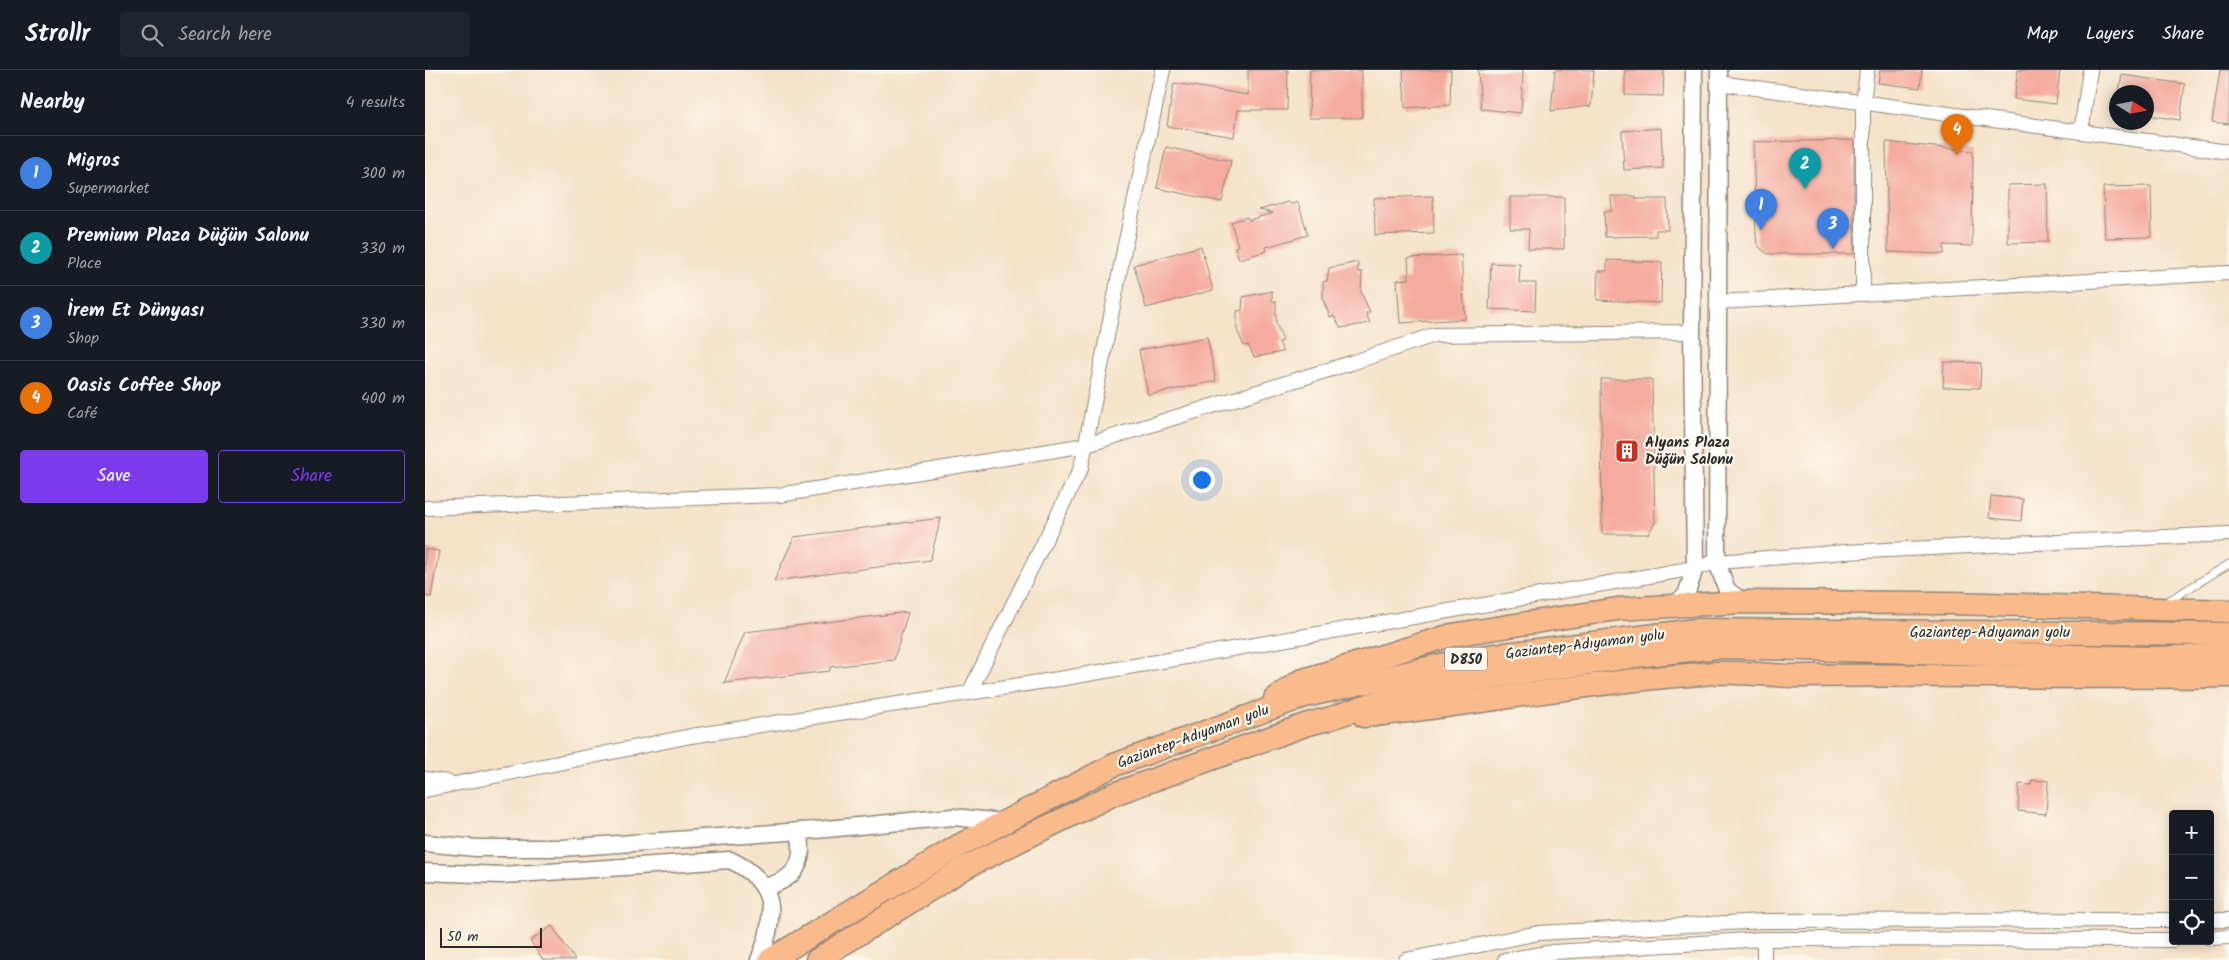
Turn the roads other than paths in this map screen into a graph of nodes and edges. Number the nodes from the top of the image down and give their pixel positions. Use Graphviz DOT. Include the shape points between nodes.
graph roads {
  1 [pos="1163,70"];
  2 [pos="1694,70"];
  3 [pos="1867,70"];
  4 [pos="2090,70"];
  5 [pos="1719,77"];
  6 [pos="1863,103"];
  7 [pos="2081,132"];
  8 [pos="2229,152"];
  9 [pos="2229,273"];
  10 [pos="1863,294"];
  11 [pos="1718,302"];
  12 [pos="1692,332"];
  13 [pos="1086,445"];
  14 [pos="425,508"];
  15 [pos="2229,534"];
  16 [pos="1717,562"];
  17 [pos="2229,564"];
  18 [pos="1695,568"];
  19 [pos="1743,602"];
  20 [pos="1674,605"];
  21 [pos="2156,609"];
  22 [pos="2229,611"];
  23 [pos="2229,634"];
  24 [pos="2229,655"];
  25 [pos="2229,676"];
  26 [pos="969,693"];
  27 [pos="1253,715"];
  28 [pos="1328,719"];
  29 [pos="425,779"];
  30 [pos="460,783"];
  31 [pos="425,790"];
  32 [pos="1003,822"];
  33 [pos="799,831"];
  34 [pos="425,843"];
  35 [pos="425,872"];
  36 [pos="765,887"];
  37 [pos="2169,920"];
  38 [pos="2214,920"];
  39 [pos="2229,920"];
  40 [pos="2229,937"];
  41 [pos="2214,938"];
  42 [pos="1764,939"];
  43 [pos="2169,940"];
  44 [pos="1554,956"];
  45 [pos="759,960"];
  46 [pos="770,960"];
  47 [pos="817,960"];
  48 [pos="1406,960"];
  49 [pos="1505,960"];
  50 [pos="1764,960"];
  1 -- 13 [label="street"];
  2 -- 12 [label="street"];
  3 -- 6 [label="street"];
  4 -- 7 [label="street"];
  5 -- 6 [label="street"];
  5 -- 11 [label="street"];
  6 -- 7 [label="street"];
  6 -- 10 [label="street"];
  7 -- 8 [label="street"];
  9 -- 10 [label="street"];
  10 -- 11 [label="street"];
  11 -- 16 [label="street"];
  12 -- 13 [label="street" via="1434,335"];
  12 -- 18 [label="street"];
  13 -- 14 [label="street" via="779,495"];
  13 -- 26 [label="street" via="1081,468"];
  15 -- 16 [label="street" via="1845,552"];
  16 -- 18 [label="street"];
  16 -- 19 [label="street" via="1727,590"];
  17 -- 21 [label="lane"];
  18 -- 20 [label="street" via="1686,595"];
  18 -- 26 [label="street"];
  19 -- 20 [label="highway"];
  19 -- 21 [label="highway" via="1951,603"];
  20 -- 27 [label="highway" via="1617,609 1452,635 1300,681"];
  21 -- 22 [label="highway"];
  23 -- 27 [label="highway, Gaziantep-Adıyaman yolu / D850" via="1696,630 1472,658 1305,696"];
  24 -- 28 [label="highway, Gaziantep-Adıyaman yolu / D850" via="2144,658 1718,647 1419,688"];
  25 -- 28 [label="highway" via="2108,679 1780,676 1717,672 1617,682 1417,711"];
  26 -- 30 [label="street" via="691,736"];
  27 -- 32 [label="highway, Gaziantep-Adıyaman yolu / D850" via="1114,765"];
  28 -- 47 [label="highway, Gaziantep-Adıyaman yolu / D850" via="1114,794 966,867"];
  29 -- 30 [label="street"];
  30 -- 31 [label="street"];
  32 -- 33 [label="street" via="953,816"];
  32 -- 46 [label="highway, Gaziantep-Adıyaman yolu / D850"];
  33 -- 34 [label="street" via="562,848 475,848"];
  33 -- 36 [label="street" via="802,856 794,872"];
  35 -- 36 [label="street" via="502,875 730,860 748,870"];
  36 -- 45 [label="street" via="772,910 768,939"];
  37 -- 48 [label="street" via="1754,921 1539,933"];
  38 -- 39 [label="street"];
  40 -- 41 [label="street"];
  42 -- 43 [label="street"];
  42 -- 44 [label="street"];
  42 -- 50 [label="street"];
  44 -- 49 [label="street"];
}
